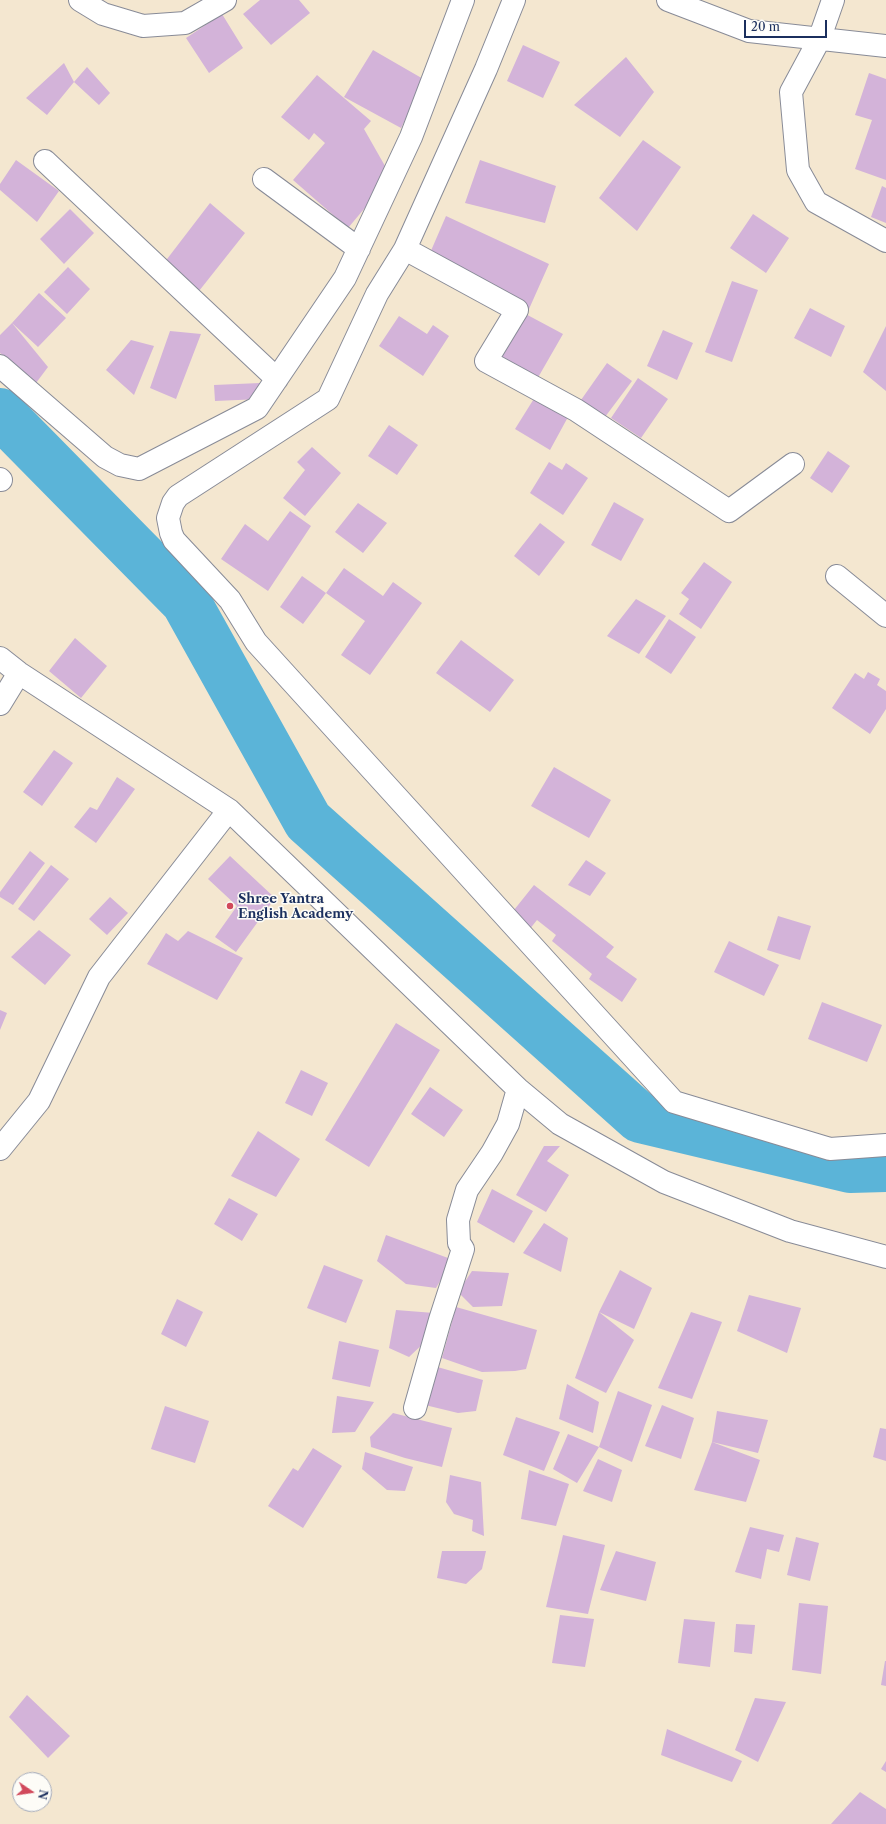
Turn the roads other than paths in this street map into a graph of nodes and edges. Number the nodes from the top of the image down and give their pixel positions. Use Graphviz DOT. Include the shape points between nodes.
graph roads {
  1 [pos="80,0"];
  2 [pos="225,0"];
  3 [pos="462,0"];
  4 [pos="514,0"];
  5 [pos="668,0"];
  6 [pos="833,0"];
  7 [pos="819,40"];
  8 [pos="886,46"];
  9 [pos="45,161"];
  10 [pos="264,179"];
  11 [pos="886,241"];
  12 [pos="359,249"];
  13 [pos="404,249"];
  14 [pos="345,278"];
  15 [pos="377,294"];
  16 [pos="0,366"];
  17 [pos="277,379"];
  18 [pos="793,464"];
  19 [pos="837,576"];
  20 [pos="886,616"];
  21 [pos="0,658"];
  22 [pos="19,673"];
  23 [pos="0,704"];
  24 [pos="229,810"];
  25 [pos="518,1089"];
  26 [pos="886,1145"];
  27 [pos="0,1148"];
  28 [pos="886,1257"];
  29 [pos="416,1408"];
  1 -- 2 [label="street" via="102,14 143,26 185,23"];
  3 -- 12 [label="street" via="411,136"];
  4 -- 13 [label="street" via="486,69"];
  5 -- 7 [label="street" via="749,31"];
  6 -- 7 [label="street"];
  7 -- 8 [label="street"];
  7 -- 11 [label="street" via="790,92 798,170 816,202"];
  9 -- 17 [label="street"];
  10 -- 12 [label="street"];
  12 -- 14 [label="street"];
  13 -- 15 [label="street"];
  13 -- 18 [label="street" via="517,310 486,361 576,410 730,511"];
  14 -- 15 [label="street"];
  14 -- 17 [label="street"];
  15 -- 26 [label="street" via="328,399 178,496 168,518 174,540 230,600 256,642 674,1102 830,1149"];
  16 -- 17 [label="street" via="105,457 120,465 139,469 257,408"];
  19 -- 20 [label="street"];
  21 -- 22 [label="street"];
  22 -- 23 [label="street"];
  22 -- 24 [label="street"];
  24 -- 25 [label="street"];
  24 -- 27 [label="street" via="99,977 39,1101"];
  25 -- 28 [label="street" via="560,1124 664,1182 790,1231"];
  25 -- 29 [label="street" via="508,1124 492,1154 467,1190 458,1220 459,1243 463,1249"];
}
